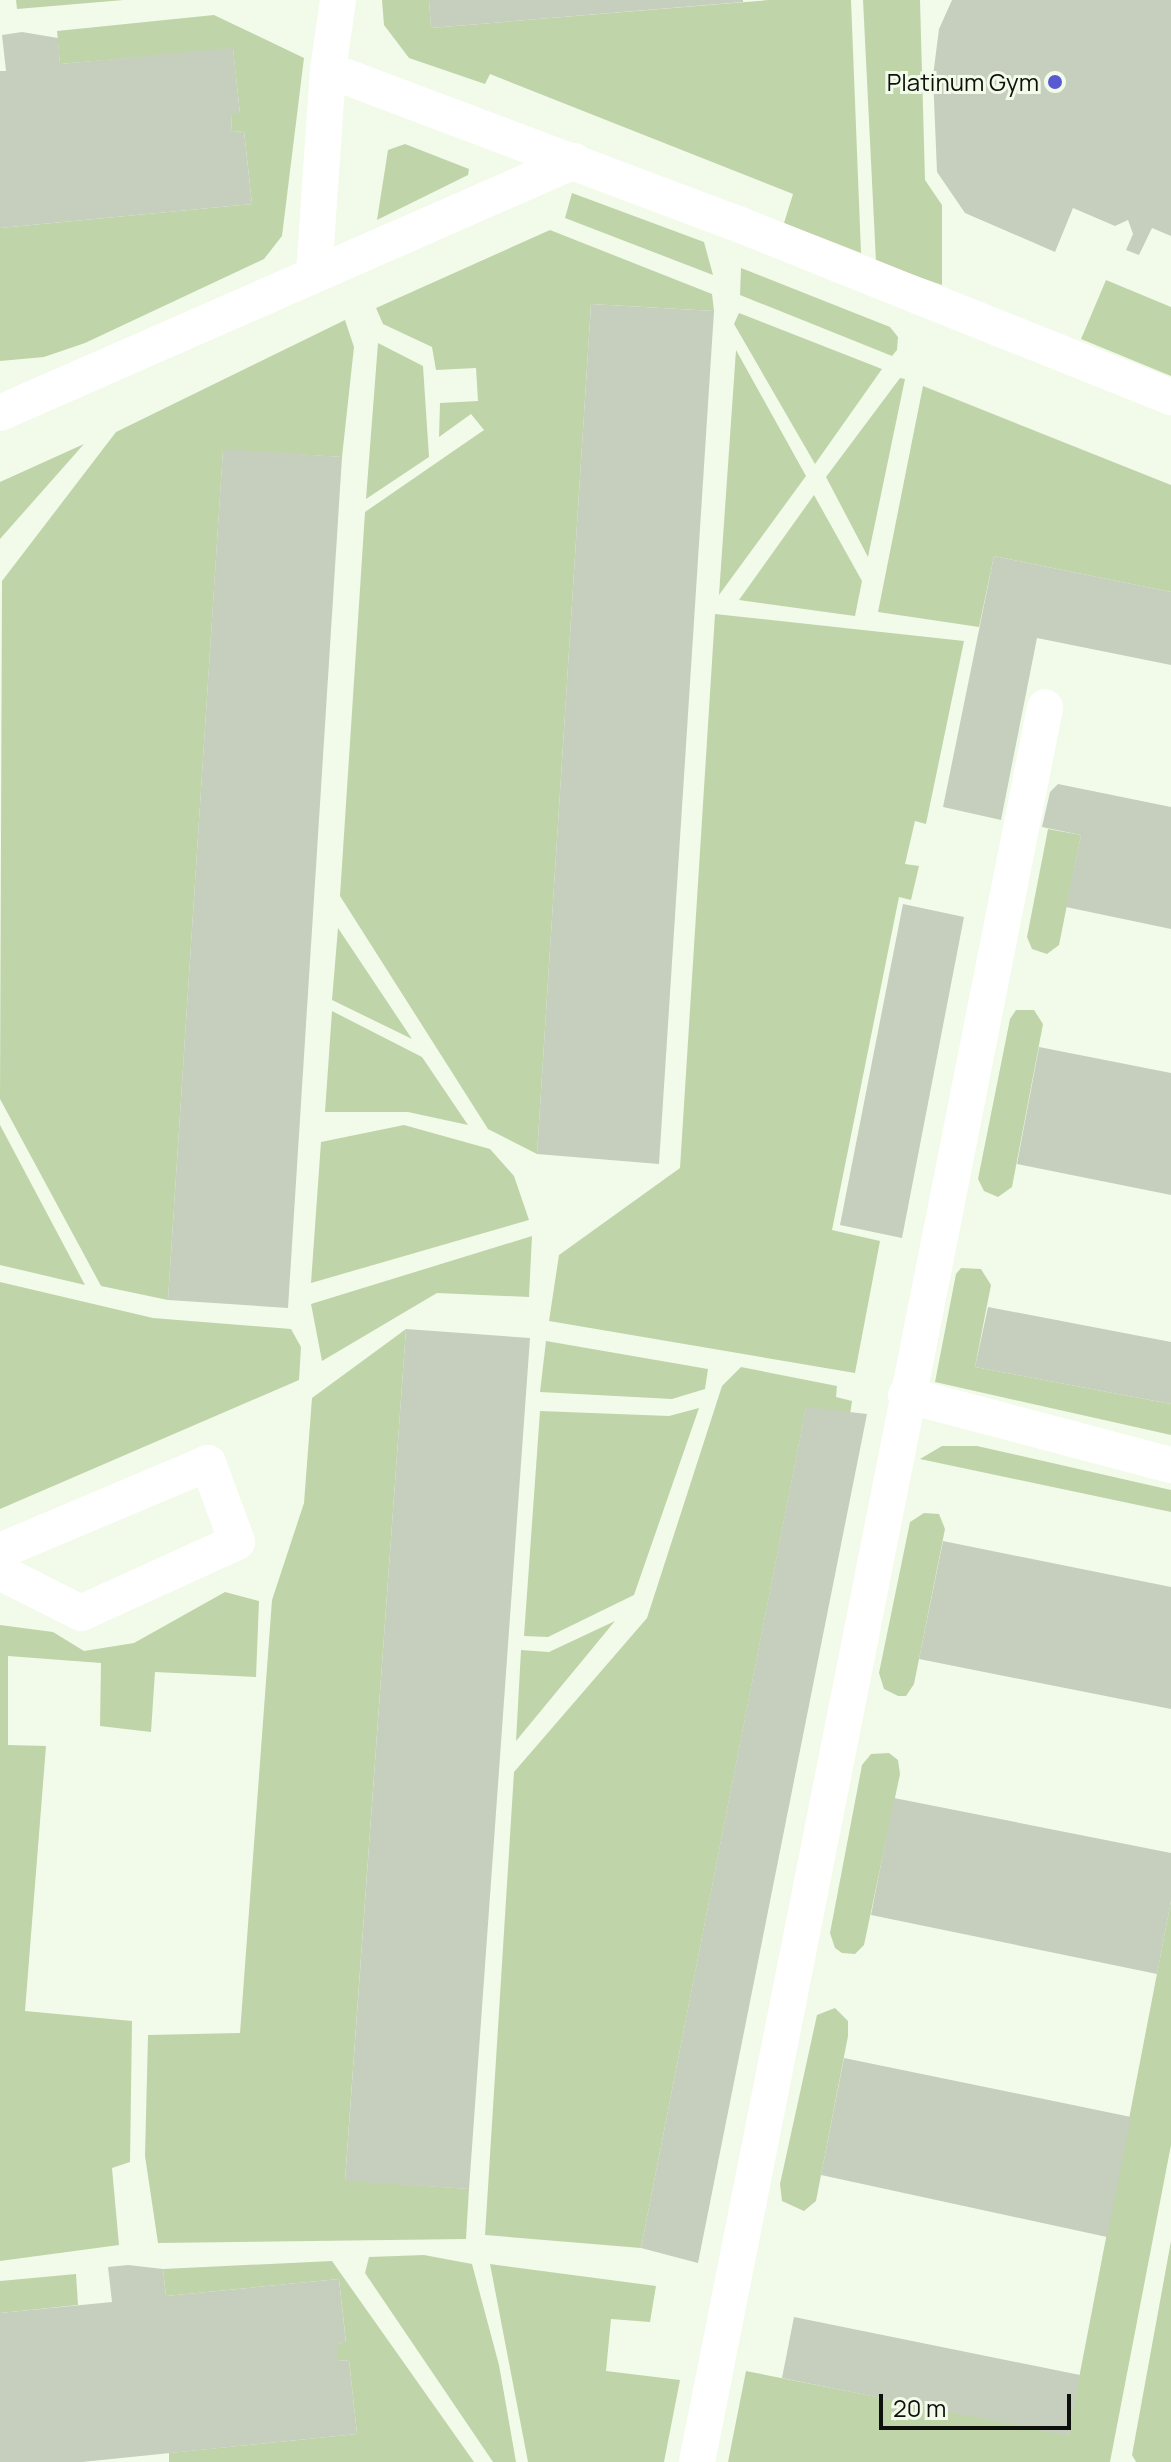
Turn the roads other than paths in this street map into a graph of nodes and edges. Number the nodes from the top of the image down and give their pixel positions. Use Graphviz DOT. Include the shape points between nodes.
graph roads {
  1 [pos="338,0"];
  2 [pos="328,70"];
  3 [pos="574,161"];
  4 [pos="314,275"];
  5 [pos="1171,397"];
  6 [pos="0,413"];
  7 [pos="1045,707"];
  8 [pos="906,1395"];
  9 [pos="1171,1465"];
  10 [pos="0,1551"];
  11 [pos="0,1572"];
  12 [pos="697,2462"];
  1 -- 2 [label="lane"];
  2 -- 3 [label="lane"];
  2 -- 4 [label="lane"];
  3 -- 4 [label="lane"];
  3 -- 5 [label="lane"];
  4 -- 6 [label="lane"];
  7 -- 8 [label="lane"];
  8 -- 9 [label="lane"];
  8 -- 12 [label="lane"];
  10 -- 11 [label="lane" via="208,1463 237,1542 81,1613"];
}
